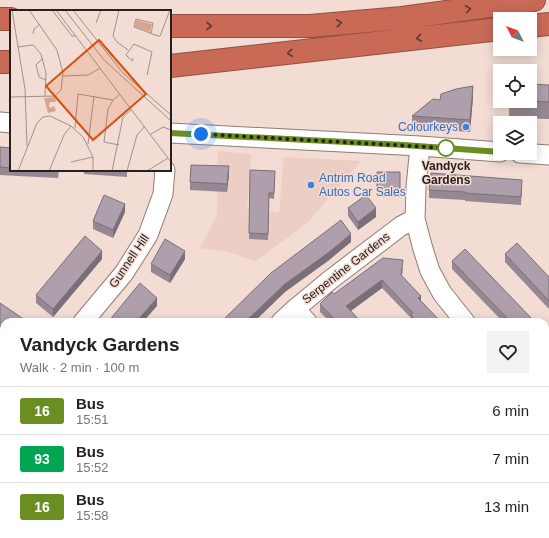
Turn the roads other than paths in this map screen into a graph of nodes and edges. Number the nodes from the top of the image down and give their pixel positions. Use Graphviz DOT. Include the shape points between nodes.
graph roads {
  1 [pos="534,0"];
  2 [pos="549,24"];
  3 [pos="537,25"];
  4 [pos="171,26"];
  5 [pos="493,31"];
  6 [pos="171,66"];
  7 [pos="0,122"];
  8 [pos="10,123"];
  9 [pos="171,133"];
  10 [pos="420,146"];
  11 [pos="493,151"];
  12 [pos="537,154"];
  13 [pos="549,155"];
  14 [pos="165,171"];
  15 [pos="415,218"];
  16 [pos="301,315"];
  17 [pos="86,318"];
  18 [pos="462,318"];
  4 -- 1 [label="highway, one-way" via="310,26 402,18"];
  2 -- 3 [label="highway"];
  5 -- 6 [label="highway, one-way"];
  7 -- 8 [label="street"];
  9 -- 10 [label="street"];
  10 -- 11 [label="street"];
  10 -- 15 [label="street"];
  12 -- 13 [label="street"];
  14 -- 17 [label="street, Gunnell Hill" via="164,194 148,235 124,273"];
  15 -- 16 [label="street, Serpentine Gardens" via="330,280"];
  15 -- 18 [label="street" via="430,271 442,293"];
}
